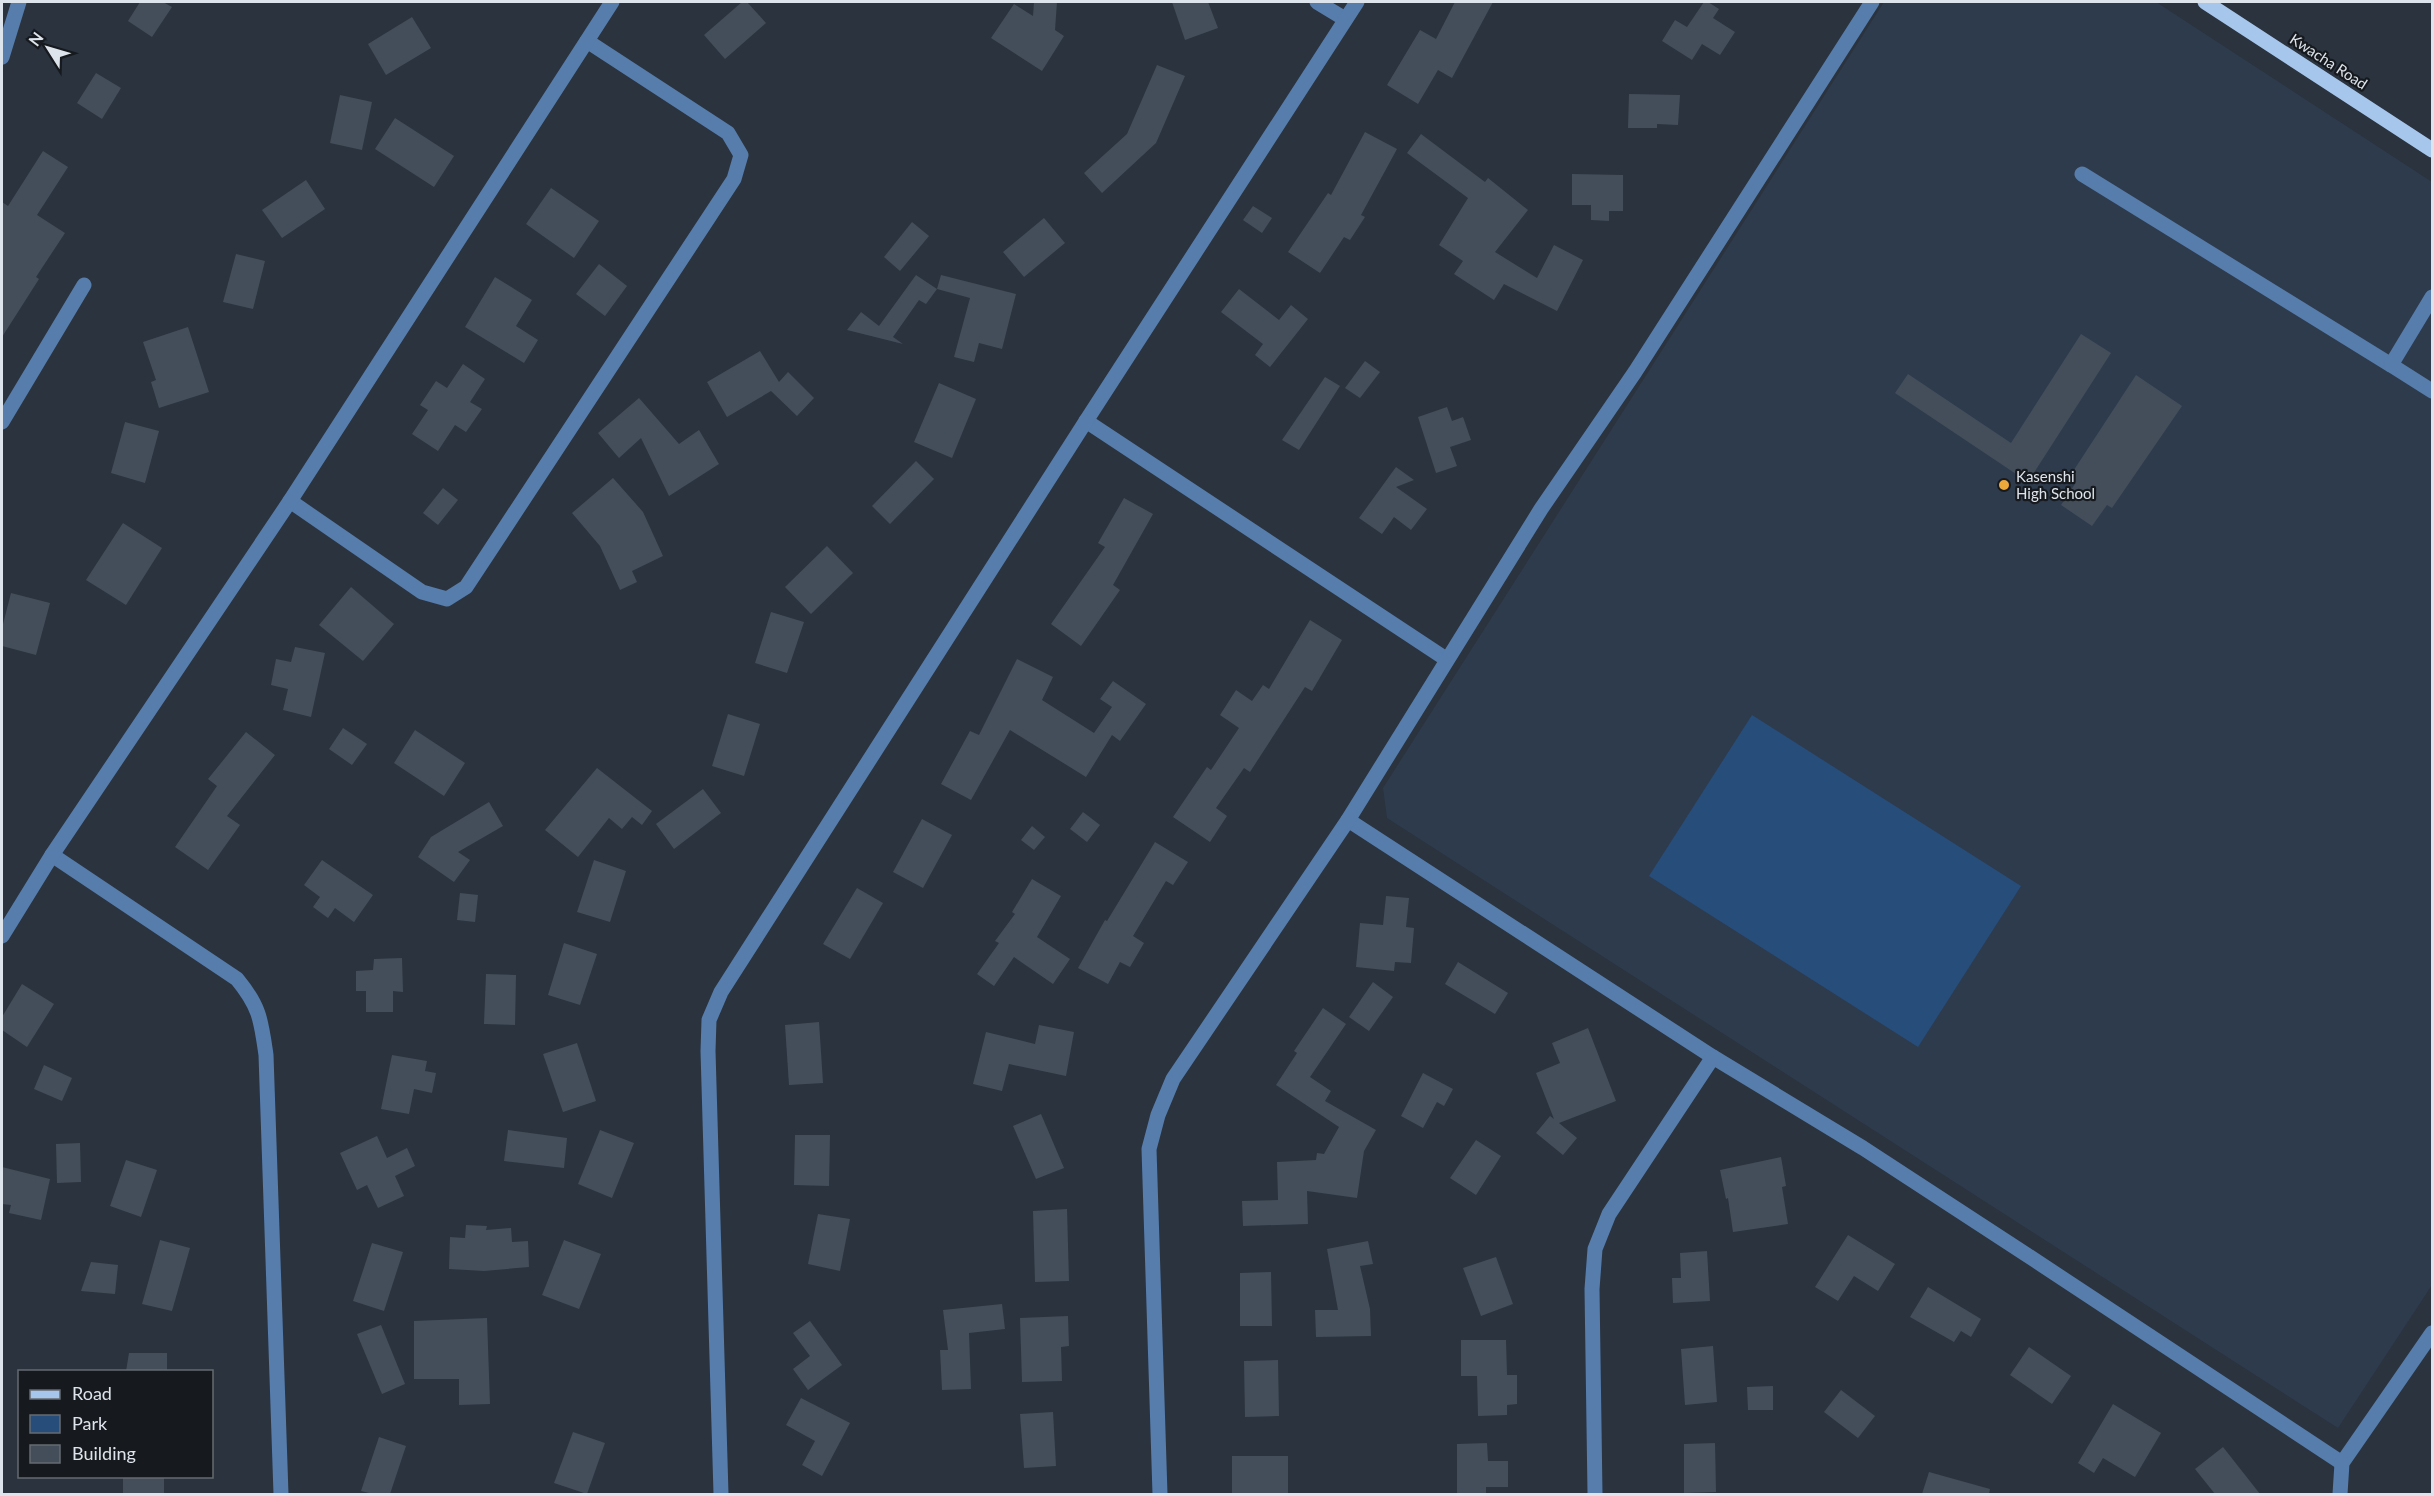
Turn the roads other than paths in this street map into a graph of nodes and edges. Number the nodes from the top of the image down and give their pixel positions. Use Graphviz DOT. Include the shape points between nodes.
graph roads {
  1 [pos="19,2"];
  2 [pos="612,2"];
  3 [pos="1317,2"];
  4 [pos="1357,2"];
  5 [pos="1872,2"];
  6 [pos="2205,2"];
  7 [pos="1345,19"];
  8 [pos="586,41"];
  9 [pos="2,57"];
  10 [pos="2433,150"];
  11 [pos="2082,174"];
  12 [pos="84,285"];
  13 [pos="2433,297"];
  14 [pos="2391,365"];
  15 [pos="2433,391"];
  16 [pos="1086,421"];
  17 [pos="2,422"];
  18 [pos="290,501"];
  19 [pos="1446,659"];
  20 [pos="1348,819"];
  21 [pos="52,855"];
  22 [pos="2,936"];
  23 [pos="1713,1057"];
  24 [pos="2433,1333"];
  25 [pos="2342,1463"];
  26 [pos="281,1494"];
  27 [pos="721,1494"];
  28 [pos="1160,1494"];
  29 [pos="1595,1494"];
  30 [pos="2340,1494"];
  1 -- 9 [label="street"];
  2 -- 8 [label="street"];
  3 -- 7 [label="street"];
  4 -- 7 [label="street"];
  5 -- 19 [label="street"];
  6 -- 10 [label="main road, Kwacha Road"];
  7 -- 16 [label="street"];
  8 -- 18 [label="street"];
  8 -- 18 [label="street" via="728,133 741,155 734,179 466,588 447,599 422,592"];
  11 -- 14 [label="street"];
  12 -- 17 [label="street"];
  13 -- 14 [label="street"];
  14 -- 15 [label="street"];
  16 -- 19 [label="street"];
  16 -- 27 [label="street" via="720,992 709,1020"];
  18 -- 21 [label="street"];
  19 -- 20 [label="street"];
  20 -- 23 [label="street"];
  20 -- 28 [label="street" via="1173,1079 1158,1115 1149,1149"];
  21 -- 22 [label="street"];
  21 -- 26 [label="street" via="237,979 260,1015 266,1055"];
  23 -- 25 [label="street" via="1863,1148"];
  23 -- 29 [label="street" via="1609,1214 1595,1249"];
  24 -- 25 [label="street"];
  25 -- 30 [label="street"];
}
